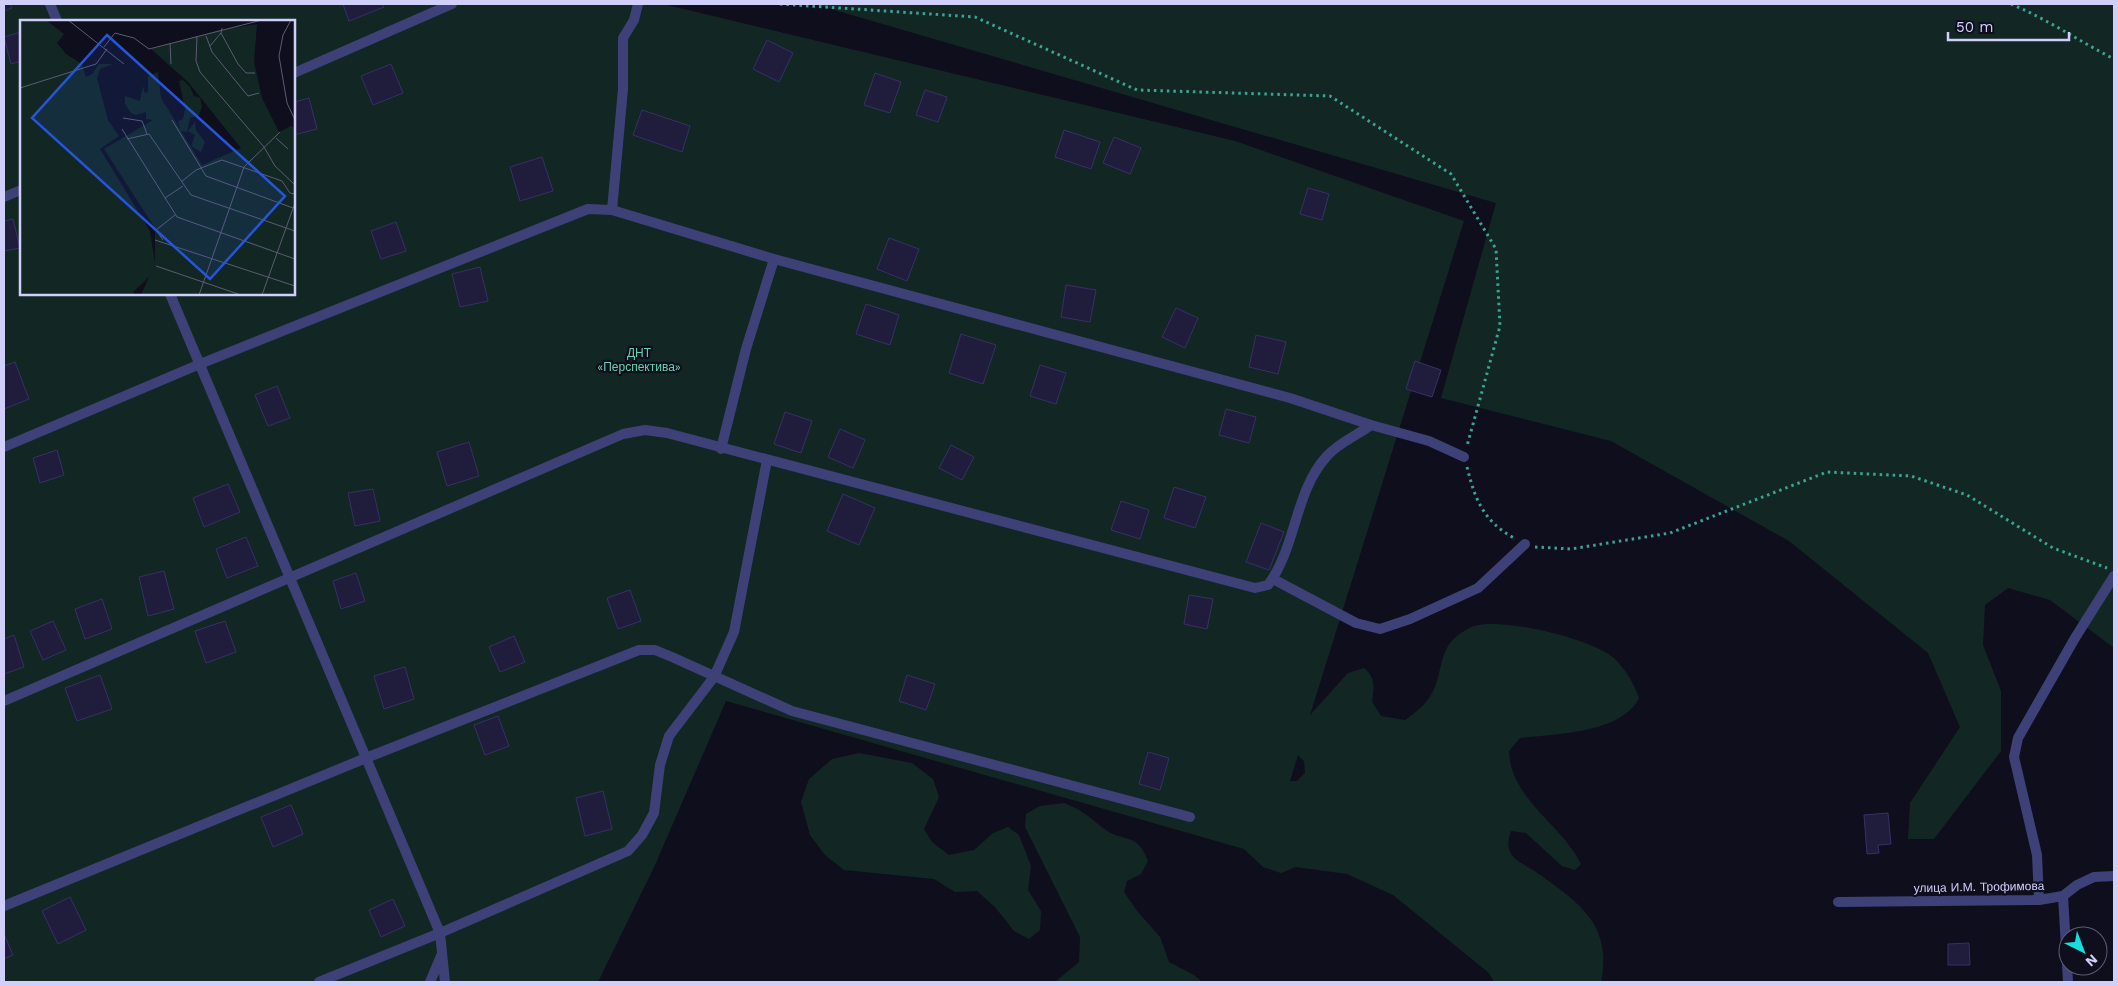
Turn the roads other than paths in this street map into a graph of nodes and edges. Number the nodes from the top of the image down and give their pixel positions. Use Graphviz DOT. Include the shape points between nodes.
graph roads {
  1 [pos="50,4"];
  2 [pos="452,4"];
  3 [pos="638,4"];
  4 [pos="57,20"];
  5 [pos="295,73"];
  6 [pos="20,190"];
  7 [pos="4,197"];
  8 [pos="612,210"];
  9 [pos="774,259"];
  10 [pos="170,295"];
  11 [pos="200,364"];
  12 [pos="1372,425"];
  13 [pos="4,448"];
  14 [pos="721,448"];
  15 [pos="1464,457"];
  16 [pos="767,460"];
  17 [pos="1525,544"];
  18 [pos="2114,576"];
  19 [pos="289,578"];
  20 [pos="1273,579"];
  21 [pos="714,676"];
  22 [pos="4,701"];
  23 [pos="366,758"];
  24 [pos="1190,817"];
  25 [pos="2114,876"];
  26 [pos="2063,896"];
  27 [pos="2039,900"];
  28 [pos="1838,902"];
  29 [pos="4,906"];
  30 [pos="440,933"];
  31 [pos="441,955"];
  32 [pos="319,982"];
  33 [pos="430,982"];
  34 [pos="445,982"];
  35 [pos="2068,982"];
  1 -- 4 [label="street"];
  2 -- 5 [label="street"];
  3 -- 8 [label="street" via="634,20 623,38 623,88"];
  6 -- 7 [label="street"];
  8 -- 9 [label="street"];
  8 -- 11 [label="street" via="588,209"];
  9 -- 12 [label="street" via="1290,398"];
  9 -- 14 [label="street" via="746,348"];
  10 -- 11 [label="street"];
  11 -- 13 [label="street"];
  11 -- 19 [label="street"];
  12 -- 15 [label="street" via="1429,441"];
  12 -- 20 [label="street" via="1328,454 1308,481 1281,566"];
  14 -- 16 [label="street"];
  14 -- 19 [label="street" via="667,433 645,430 623,434"];
  16 -- 20 [label="street" via="1255,588 1268,585"];
  16 -- 21 [label="street" via="734,632"];
  17 -- 20 [label="street" via="1478,588 1410,619 1380,628 1356,624"];
  18 -- 27 [label="street" via="2018,738 2014,757 2037,855"];
  19 -- 22 [label="street"];
  19 -- 23 [label="street"];
  21 -- 23 [label="street" via="655,650 640,650"];
  21 -- 24 [label="street" via="792,711"];
  21 -- 30 [label="street" via="669,736 660,765 654,813 642,835 628,851"];
  23 -- 29 [label="street"];
  23 -- 30 [label="street"];
  25 -- 26 [label="street, улица И.М. Трофимова" via="2094,877"];
  26 -- 27 [label="street, улица И.М. Трофимова"];
  26 -- 35 [label="street"];
  27 -- 28 [label="street, улица И.М. Трофимова"];
  30 -- 31 [label="street"];
  30 -- 32 [label="street"];
  31 -- 33 [label="street"];
  31 -- 34 [label="street"];
}
